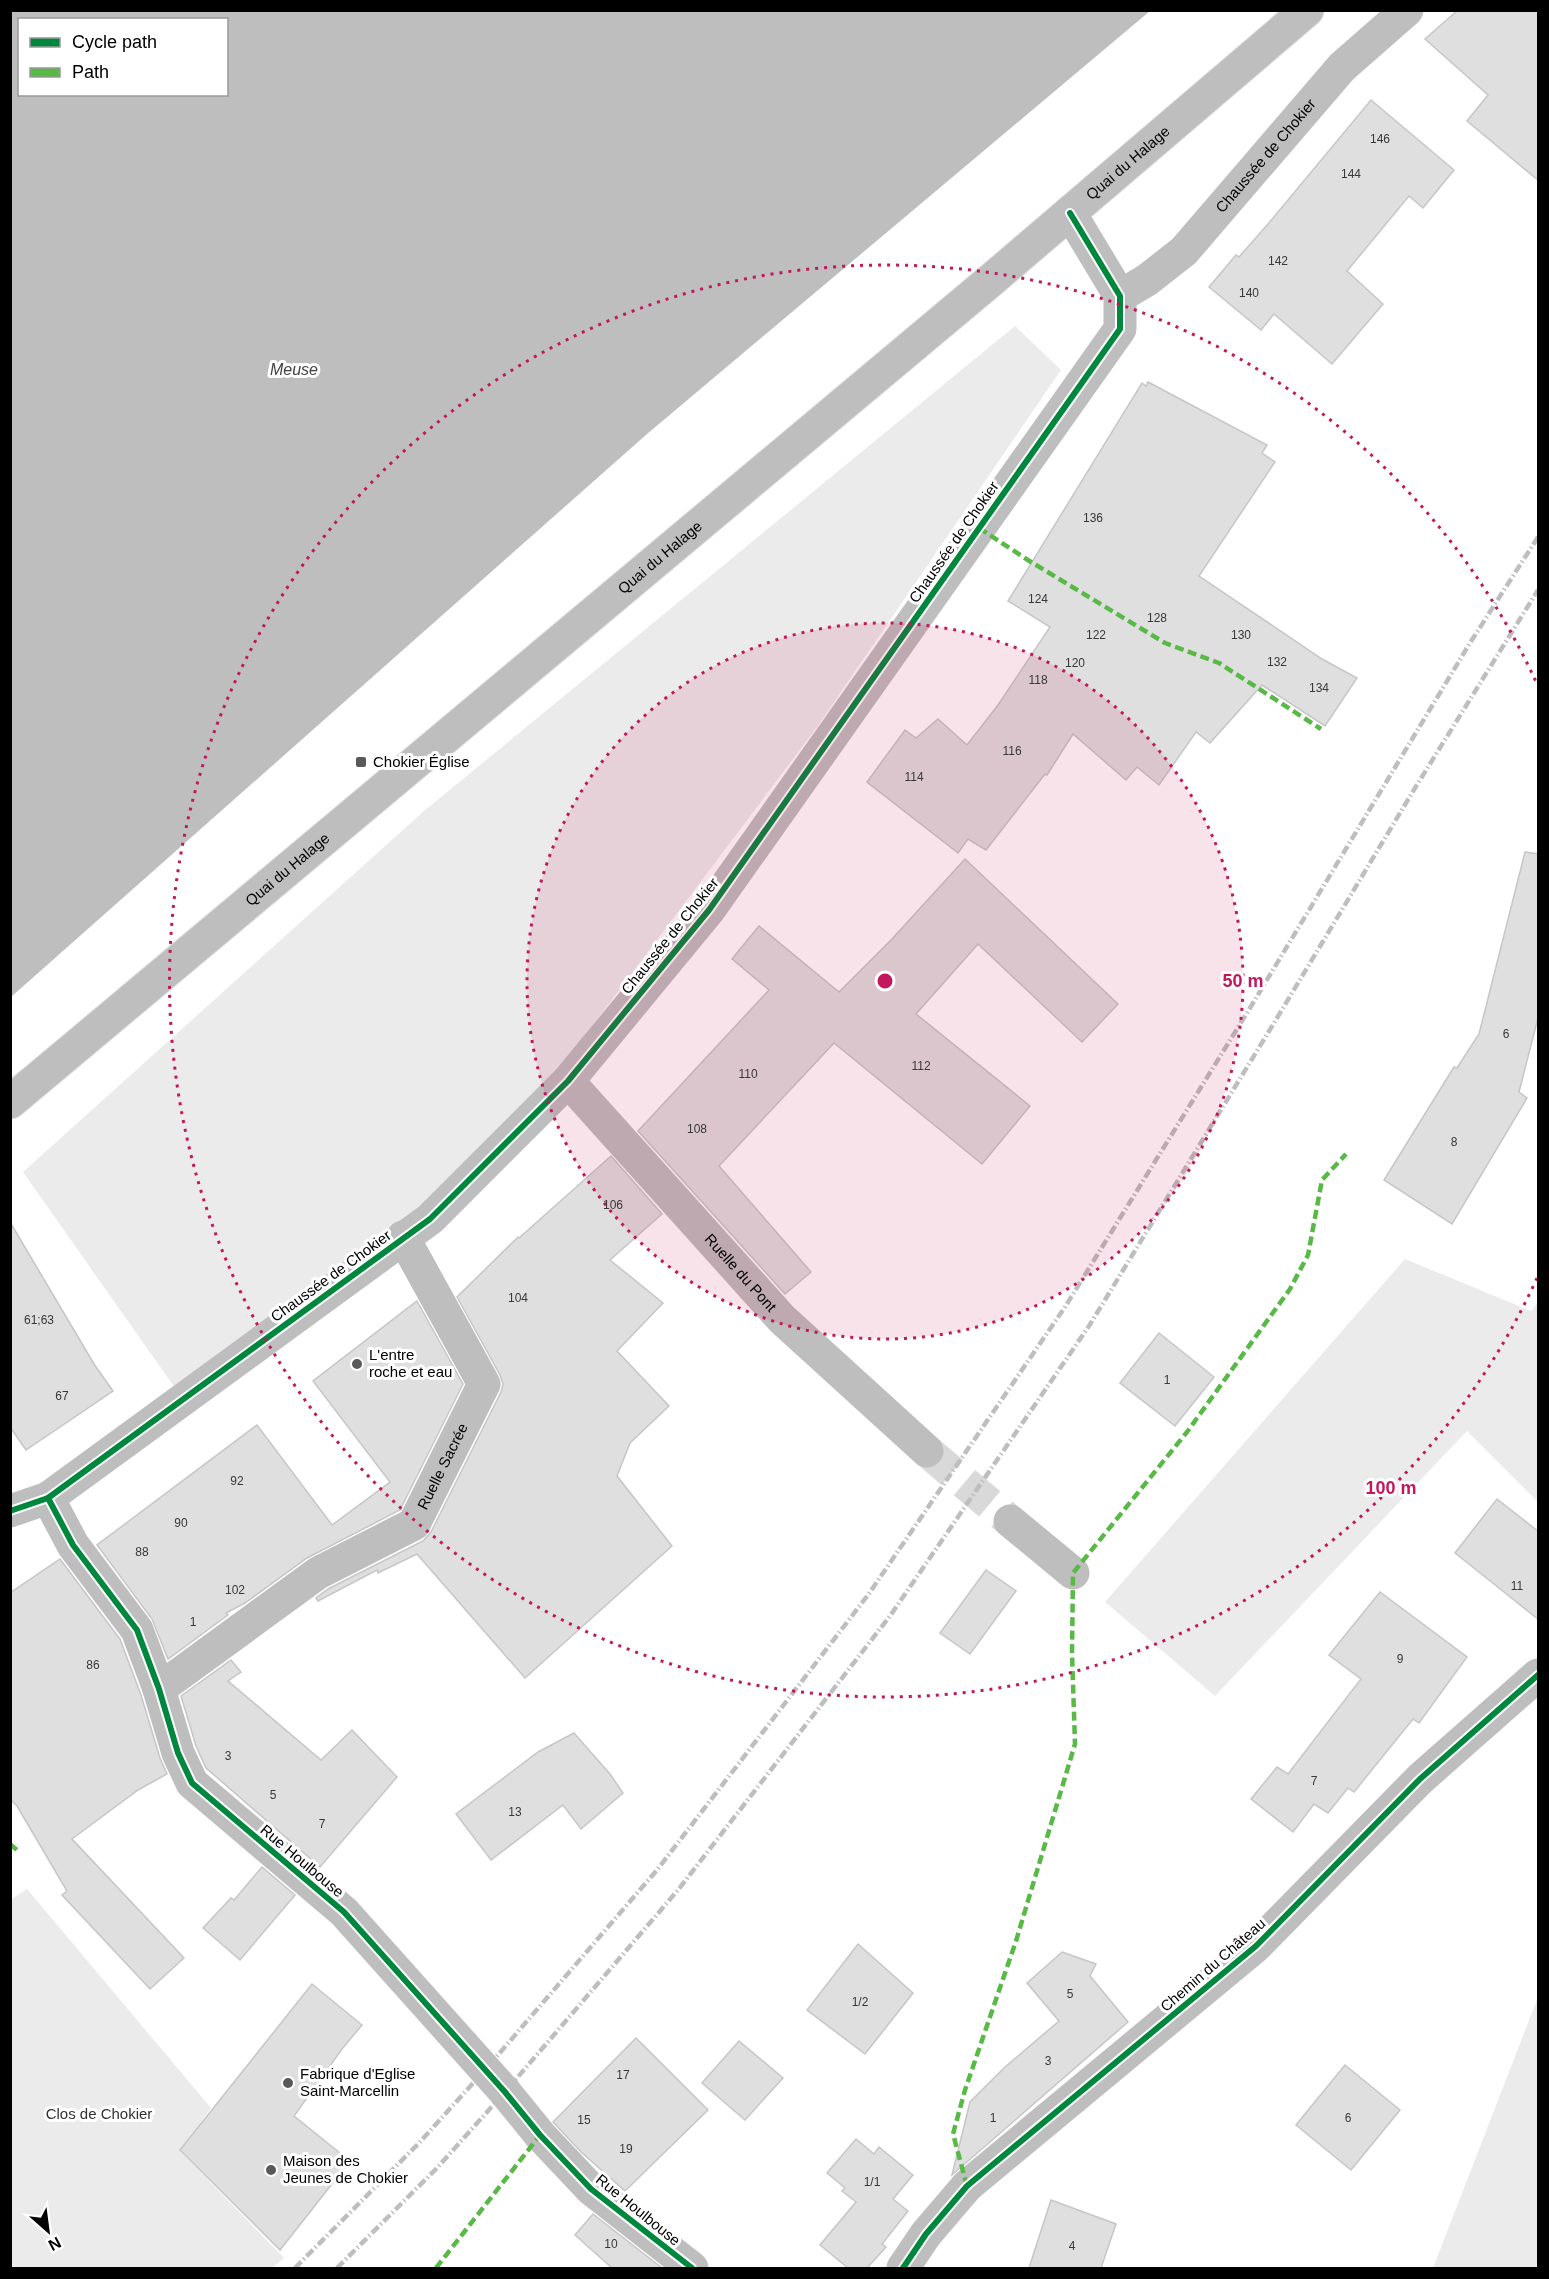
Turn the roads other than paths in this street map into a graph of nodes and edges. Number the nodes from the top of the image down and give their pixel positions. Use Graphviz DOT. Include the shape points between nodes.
graph roads {
  1 [pos="1307,10"];
  2 [pos="1407,10"];
  3 [pos="1070,213"];
  4 [pos="1120,296"];
  5 [pos="568,1081"];
  6 [pos="10,1102"];
  7 [pos="404,1237"];
  8 [pos="927,1451"];
  9 [pos="48,1498"];
  10 [pos="10,1511"];
  11 [pos="1010,1521"];
  12 [pos="1073,1572"];
  13 [pos="1539,1675"];
  14 [pos="159,1689"];
  15 [pos="693,2268"];
  16 [pos="903,2268"];
  1 -- 3 [label="street, Quai du Halage"];
  2 -- 4 [label="street, Chaussée de Chokier" via="1342,67 1184,251"];
  3 -- 4 [label="street"];
  3 -- 6 [label="street, Quai du Halage"];
  4 -- 5 [label="street, Chaussée de Chokier" via="1120,329 1113,339 709,910"];
  5 -- 7 [label="street, Chaussée de Chokier" via="430,1219"];
  5 -- 8 [label="street, Ruelle du Pont" via="782,1318"];
  7 -- 9 [label="street, Chaussée de Chokier"];
  7 -- 14 [label="street, Ruelle Sacrée" via="484,1384 414,1524 318,1573"];
  9 -- 10 [label="street, Chaussée de Chokier"];
  9 -- 14 [label="street, Rue Houlbouse" via="73,1545 137,1630"];
  11 -- 12 [label="street"];
  13 -- 16 [label="street, Chemin du Château" via="1420,1779 1256,1946 967,2186"];
  14 -- 15 [label="street, Rue Houlbouse" via="178,1753 192,1783 344,1912 591,2189"];
}
